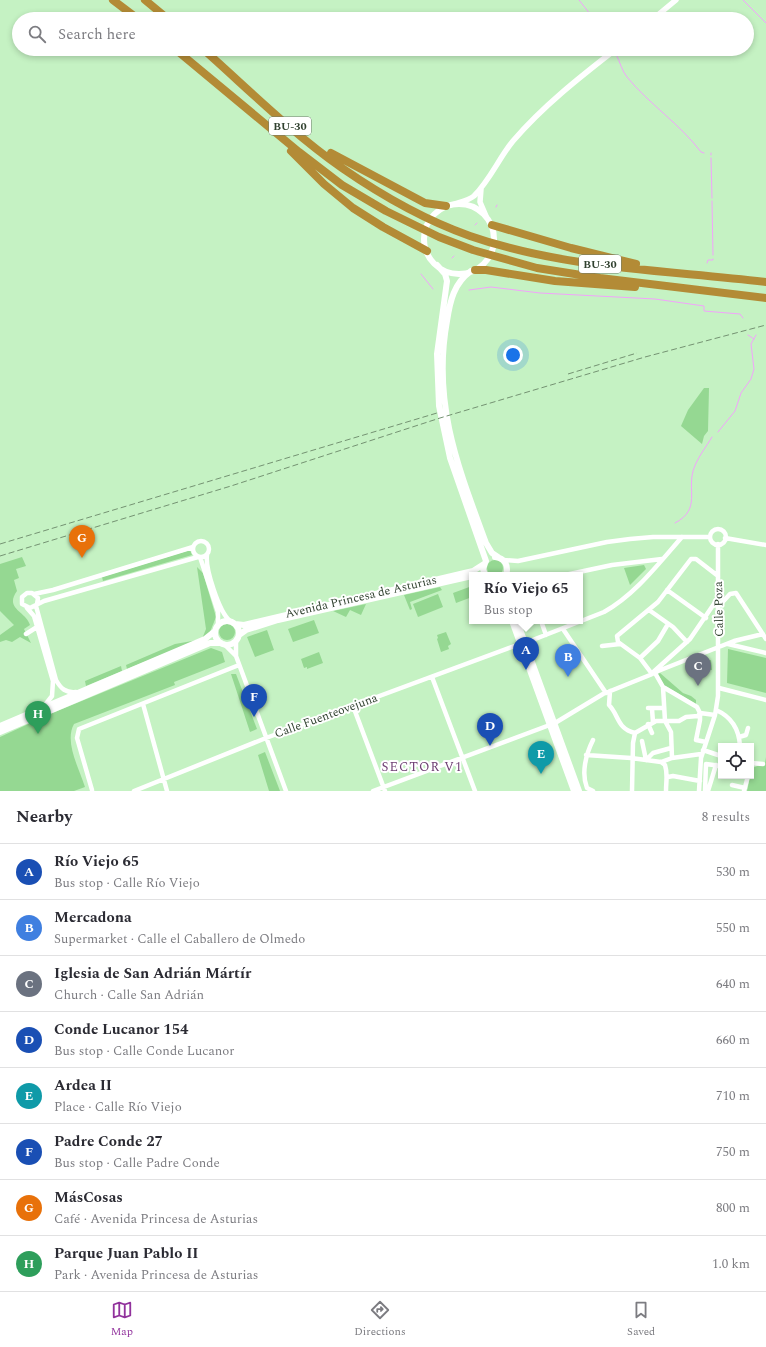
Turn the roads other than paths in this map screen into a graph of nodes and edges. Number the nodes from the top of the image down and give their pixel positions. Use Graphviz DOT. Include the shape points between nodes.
graph roads {
  1 [pos="113,0"];
  2 [pos="145,0"];
  3 [pos="676,0"];
  4 [pos="129,12"];
  5 [pos="160,12"];
  6 [pos="661,12"];
  7 [pos="183,56"];
  8 [pos="211,56"];
  9 [pos="607,56"];
  10 [pos="226,70"];
  11 [pos="255,115"];
  12 [pos="482,187"];
  13 [pos="448,206"];
  14 [pos="486,216"];
  15 [pos="493,228"];
  16 [pos="427,251"];
  17 [pos="437,265"];
  18 [pos="473,270"];
  19 [pos="724,277"];
  20 [pos="766,282"];
  21 [pos="744,295"];
  22 [pos="766,298"];
  23 [pos="442,405"];
  24 [pos="444,422"];
  25 [pos="669,537"];
  26 [pos="682,537"];
  27 [pos="710,537"];
  28 [pos="725,538"];
  29 [pos="718,544"];
  30 [pos="766,545"];
  31 [pos="194,547"];
  32 [pos="673,547"];
  33 [pos="207,555"];
  34 [pos="199,557"];
  35 [pos="501,558"];
  36 [pos="662,560"];
  37 [pos="518,561"];
  38 [pos="485,562"];
  39 [pos="473,572"];
  40 [pos="485,572"];
  41 [pos="506,572"];
  42 [pos="579,572"];
  43 [pos="469,573"];
  44 [pos="718,576"];
  45 [pos="469,577"];
  46 [pos="667,590"];
  47 [pos="34,594"];
  48 [pos="718,598"];
  49 [pos="37,605"];
  50 [pos="718,607"];
  51 [pos="27,608"];
  52 [pos="649,610"];
  53 [pos="706,618"];
  54 [pos="583,620"];
  55 [pos="230,621"];
  56 [pos="513,624"];
  57 [pos="517,624"];
  58 [pos="543,624"];
  59 [pos="575,624"];
  60 [pos="668,624"];
  61 [pos="37,627"];
  62 [pos="217,628"];
  63 [pos="563,629"];
  64 [pos="26,634"];
  65 [pos="546,634"];
  66 [pos="763,634"];
  67 [pos="237,638"];
  68 [pos="766,639"];
  69 [pos="687,642"];
  70 [pos="522,643"];
  71 [pos="222,644"];
  72 [pos="620,644"];
  73 [pos="728,644"];
  74 [pos="602,646"];
  75 [pos="719,647"];
  76 [pos="766,653"];
  77 [pos="236,656"];
  78 [pos="640,658"];
  79 [pos="239,665"];
  80 [pos="653,673"];
  81 [pos="432,676"];
  82 [pos="663,687"];
  83 [pos="719,688"];
  84 [pos="80,691"];
  85 [pos="608,692"];
  86 [pos="766,700"];
  87 [pos="143,704"];
  88 [pos="43,706"];
  89 [pos="353,706"];
  90 [pos="664,708"];
  91 [pos="716,712"];
  92 [pos="700,713"];
  93 [pos="666,721"];
  94 [pos="651,723"];
  95 [pos="553,724"];
  96 [pos="0,726"];
  97 [pos="748,728"];
  98 [pos="0,732"];
  99 [pos="635,733"];
  100 [pos="652,733"];
  101 [pos="739,737"];
  102 [pos="266,738"];
  103 [pos="593,740"];
  104 [pos="642,741"];
  105 [pos="706,742"];
  106 [pos="740,743"];
  107 [pos="671,748"];
  108 [pos="702,752"];
  109 [pos="586,755"];
  110 [pos="718,755"];
  111 [pos="462,758"];
  112 [pos="634,758"];
  113 [pos="672,758"];
  114 [pos="646,760"];
  115 [pos="661,762"];
  116 [pos="754,763"];
  117 [pos="763,764"];
  118 [pos="718,766"];
  119 [pos="668,777"];
  120 [pos="163,779"];
  121 [pos="747,779"];
  122 [pos="700,781"];
  123 [pos="585,782"];
  124 [pos="732,785"];
  125 [pos="384,789"];
  126 [pos="577,789"];
  127 [pos="744,789"];
  128 [pos="92,790"];
  129 [pos="134,791"];
  130 [pos="167,791"];
  131 [pos="286,791"];
  132 [pos="373,791"];
  133 [pos="475,791"];
  134 [pos="592,791"];
  135 [pos="632,791"];
  136 [pos="666,791"];
  137 [pos="699,791"];
  138 [pos="707,791"];
  1 -- 4 [label="highway"];
  2 -- 5 [label="highway"];
  3 -- 6 [label="street"];
  7 -- 11 [label="highway, BU-30"];
  8 -- 10 [label="highway, BU-30"];
  9 -- 12 [label="street" via="528,124 497,162"];
  10 -- 13 [label="highway" via="239,77 304,134 337,157 425,203"];
  10 -- 19 [label="highway, BU-30" via="341,168 400,203 453,229 502,246 564,259"];
  11 -- 16 [label="highway" via="260,123 345,202"];
  11 -- 21 [label="highway, BU-30" via="342,185 404,221 459,245 514,263 564,273"];
  12 -- 13 [label="street" via="469,199"];
  12 -- 14 [label="street" via="480,202"];
  13 -- 14 [label="main road" via="468,205"];
  13 -- 16 [label="main road" via="437,212 427,225 424,240"];
  14 -- 15 [label="main road"];
  15 -- 18 [label="main road" via="494,247 486,262"];
  15 -- 19 [label="highway" via="613,259"];
  16 -- 17 [label="main road"];
  17 -- 18 [label="main road" via="451,272 463,273"];
  17 -- 23 [label="main road" via="445,274 447,281 437,354"];
  18 -- 21 [label="highway" via="578,284"];
  18 -- 23 [label="main road" via="457,285 448,317 442,366"];
  19 -- 20 [label="highway, BU-30"];
  21 -- 22 [label="highway, BU-30"];
  23 -- 24 [label="main road"];
  24 -- 35 [label="main road" via="486,543 492,553"];
  24 -- 38 [label="main road" via="450,458"];
  25 -- 26 [label="street"];
  25 -- 32 [label="street" via="673,541"];
  25 -- 37 [label="street" via="607,542"];
  26 -- 27 [label="street"];
  26 -- 32 [label="street, Calle Fuenteovejuna"];
  27 -- 28 [label="street" via="712,532 718,529 724,532"];
  27 -- 29 [label="street" via="713,543"];
  28 -- 29 [label="street"];
  28 -- 30 [label="street"];
  29 -- 44 [label="street, Calle Poza"];
  31 -- 33 [label="street" via="198,542 204,542 208,548"];
  31 -- 34 [label="street" via="194,554"];
  31 -- 47 [label="street"];
  32 -- 36 [label="street, Calle Fuenteovejuna"];
  33 -- 34 [label="street"];
  33 -- 55 [label="street" via="207,564 221,610"];
  34 -- 49 [label="street"];
  34 -- 62 [label="street" via="218,612"];
  35 -- 37 [label="street"];
  35 -- 38 [label="main road, Avenida Princesa de Asturias" via="492,557"];
  35 -- 41 [label="main road"];
  36 -- 42 [label="street"];
  36 -- 54 [label="street, Calle Fuenteovejuna" via="614,607"];
  37 -- 41 [label="street"];
  38 -- 39 [label="main road, Avenida Princesa de Asturias"];
  38 -- 40 [label="main road"];
  43 -- 55 [label="main road, Avenida Princesa de Asturias" via="244,625"];
  44 -- 46 [label="street" via="693,558"];
  44 -- 48 [label="street, Calle Poza"];
  45 -- 67 [label="main road, Avenida Princesa de Asturias" via="273,621 246,630"];
  46 -- 52 [label="street"];
  46 -- 53 [label="street"];
  47 -- 49 [label="street" via="38,598"];
  47 -- 51 [label="street" via="27,593 22,597 22,604"];
  48 -- 50 [label="street, Calle Poza"];
  48 -- 53 [label="street"];
  49 -- 51 [label="street"];
  49 -- 84 [label="street" via="36,613 59,686 66,691"];
  50 -- 66 [label="street" via="732,592 738,595"];
  50 -- 75 [label="street, Calle Poza"];
  51 -- 61 [label="street" via="33,614"];
  52 -- 60 [label="street"];
  52 -- 72 [label="street" via="623,630 617,639"];
  53 -- 69 [label="street"];
  55 -- 62 [label="main road" via="221,622"];
  55 -- 67 [label="main road" via="239,629"];
  56 -- 70 [label="main road"];
  57 -- 70 [label="main road"];
  58 -- 65 [label="street"];
  59 -- 63 [label="street, Calle Fuenteovejuna"];
  60 -- 69 [label="street"];
  60 -- 78 [label="street" via="658,640"];
  61 -- 64 [label="street"];
  61 -- 88 [label="street" via="54,692"];
  62 -- 71 [label="main road" via="216,638"];
  62 -- 84 [label="main road" via="205,639"];
  63 -- 65 [label="street, Calle Fuenteovejuna"];
  63 -- 85 [label="street"];
  65 -- 70 [label="street, Calle Fuenteovejuna"];
  66 -- 68 [label="street"];
  66 -- 73 [label="street"];
  67 -- 71 [label="main road" via="232,644"];
  67 -- 77 [label="street"];
  69 -- 80 [label="street"];
  70 -- 81 [label="street, Calle Fuenteovejuna"];
  70 -- 95 [label="main road"];
  71 -- 77 [label="street"];
  71 -- 98 [label="main road" via="210,643"];
  72 -- 74 [label="street"];
  72 -- 78 [label="street"];
  73 -- 75 [label="street"];
  73 -- 76 [label="street"];
  75 -- 80 [label="street"];
  75 -- 83 [label="street, Calle Poza"];
  77 -- 79 [label="street"];
  78 -- 80 [label="street"];
  79 -- 87 [label="street"];
  79 -- 102 [label="street"];
  80 -- 82 [label="street"];
  80 -- 85 [label="street"];
  81 -- 89 [label="street, Calle Fuenteovejuna"];
  81 -- 111 [label="street"];
  82 -- 90 [label="street"];
  82 -- 92 [label="street" via="697,707"];
  83 -- 86 [label="street"];
  83 -- 91 [label="street, Calle Poza"];
  84 -- 88 [label="main road"];
  85 -- 95 [label="street"];
  85 -- 99 [label="street" via="609,704 617,719 624,728"];
  87 -- 120 [label="street"];
  87 -- 128 [label="street" via="82,727 78,732 77,738"];
  88 -- 96 [label="main road"];
  89 -- 102 [label="street, Calle Fuenteovejuna"];
  89 -- 125 [label="street"];
  90 -- 93 [label="street"];
  90 -- 94 [label="street" via="650,708"];
  91 -- 92 [label="street"];
  91 -- 101 [label="street" via="732,720"];
  91 -- 105 [label="street, Calle Poza"];
  92 -- 93 [label="street" via="698,716 686,717 679,721"];
  92 -- 105 [label="street" via="696,740"];
  93 -- 94 [label="street"];
  93 -- 107 [label="street" via="671,732"];
  94 -- 99 [label="street"];
  94 -- 100 [label="street"];
  95 -- 111 [label="street"];
  95 -- 126 [label="main road"];
  97 -- 101 [label="street" via="746,735"];
  99 -- 112 [label="street"];
  101 -- 106 [label="street"];
  102 -- 120 [label="street, Calle Fuenteovejuna"];
  102 -- 131 [label="street"];
  103 -- 109 [label="street"];
  104 -- 114 [label="street"];
  105 -- 108 [label="street, Calle Poza"];
  107 -- 113 [label="street"];
  107 -- 114 [label="street" via="653,754"];
  108 -- 110 [label="street"];
  108 -- 113 [label="street"];
  108 -- 122 [label="street, Calle Poza"];
  109 -- 112 [label="street"];
  109 -- 123 [label="street"];
  111 -- 125 [label="street"];
  111 -- 133 [label="street"];
  112 -- 114 [label="street"];
  112 -- 135 [label="street"];
  113 -- 115 [label="street"];
  114 -- 115 [label="street"];
  115 -- 119 [label="street" via="665,765"];
  116 -- 117 [label="street"];
  118 -- 138 [label="street"];
  118 -- 138 [label="street" via="708,763 705,765"];
  119 -- 122 [label="street"];
  119 -- 136 [label="street"];
  120 -- 129 [label="street, Calle Fuenteovejuna"];
  120 -- 130 [label="street"];
  121 -- 127 [label="street"];
  122 -- 137 [label="street, Calle Poza"];
  123 -- 126 [label="street" via="584,786"];
  123 -- 134 [label="street" via="587,788"];
  124 -- 127 [label="street"];
  125 -- 132 [label="street"];
}
